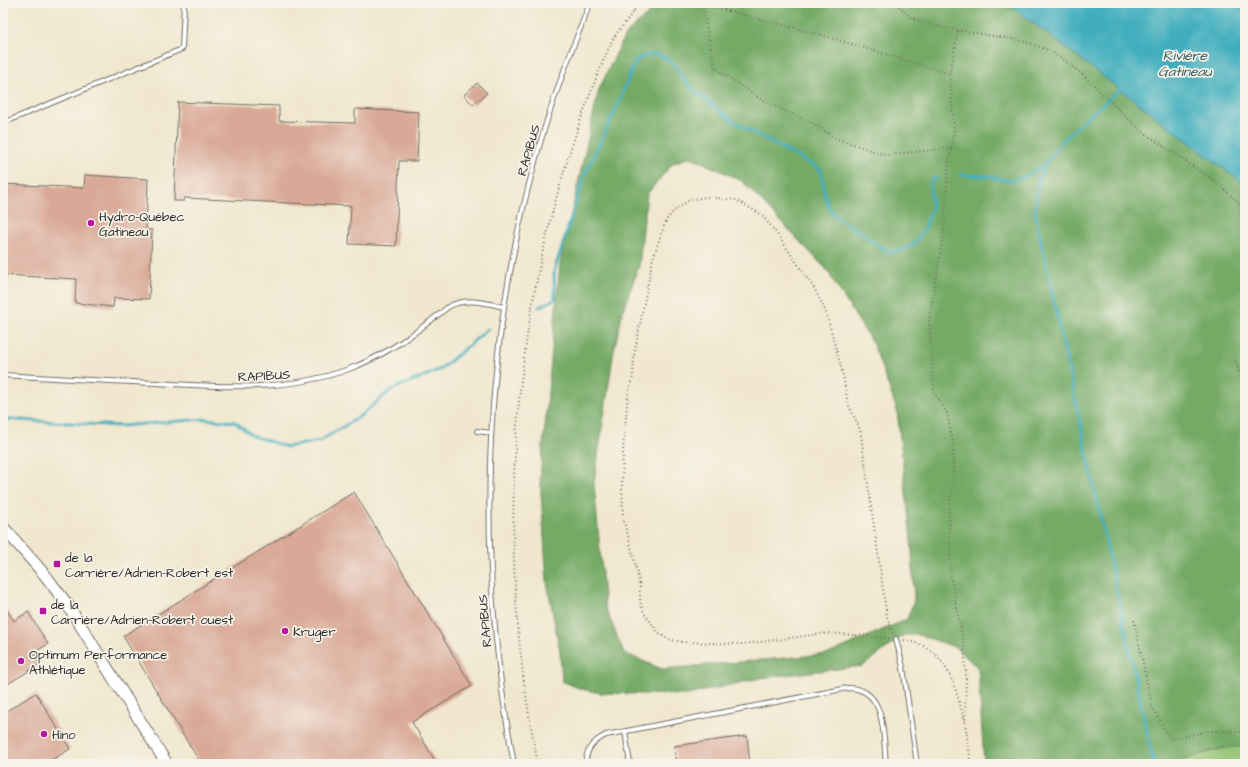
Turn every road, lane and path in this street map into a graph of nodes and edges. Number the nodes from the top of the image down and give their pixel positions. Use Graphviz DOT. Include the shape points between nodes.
graph roads {
  1 [pos="184,3"];
  2 [pos="590,3"];
  3 [pos="638,3"];
  4 [pos="697,3"];
  5 [pos="896,3"];
  6 [pos="702,4"];
  7 [pos="958,31"];
  8 [pos="950,74"];
  9 [pos="3,123"];
  10 [pos="952,148"];
  11 [pos="1245,209"];
  12 [pos="504,307"];
  13 [pos="1234,356"];
  14 [pos="3,376"];
  15 [pos="1245,389"];
  16 [pos="477,431"];
  17 [pos="491,433"];
  18 [pos="1245,521"];
  19 [pos="3,527"];
  20 [pos="1245,527"];
  21 [pos="1134,620"];
  22 [pos="896,639"];
  23 [pos="965,722"];
  24 [pos="626,731"];
  25 [pos="1245,732"];
  26 [pos="167,764"];
  27 [pos="514,764"];
  28 [pos="538,764"];
  29 [pos="586,764"];
  30 [pos="630,764"];
  31 [pos="886,764"];
  32 [pos="917,764"];
  33 [pos="971,764"];
  1 -- 9 [label="lane" via="182,49"];
  2 -- 12 [label="lane, RAPIBUS" via="560,82 535,159 514,248"];
  3 -- 28 [label="path" via="610,45 572,146 540,271 523,372 514,480 514,584 527,701"];
  4 -- 6 [label="path"];
  5 -- 7 [label="path" via="912,18 940,28"];
  6 -- 8 [label="path" via="822,35"];
  6 -- 10 [label="path" via="715,68 762,100 816,125 835,138 885,154"];
  7 -- 8 [label="path"];
  7 -- 11 [label="path" via="1023,41 1051,51 1080,72 1140,130 1219,184"];
  8 -- 10 [label="path" via="954,130"];
  10 -- 23 [label="path" via="944,231 929,318 934,392 947,413 953,443 953,479 949,513 951,578 964,645"];
  12 -- 14 [label="lane, RAPIBUS" via="476,302 455,304 374,359 330,375 284,385 236,387"];
  12 -- 17 [label="lane, RAPIBUS"];
  13 -- 15 [label="path"];
  16 -- 17 [label="lane"];
  17 -- 27 [label="lane, RAPIBUS" via="488,513 492,600 498,668"];
  18 -- 20 [label="path" via="1242,524"];
  19 -- 26 [label="street" via="69,607"];
  21 -- 25 [label="path" via="1152,706 1170,739 1210,731"];
  22 -- 22 [label="path" via="887,617 860,429 848,404 826,312 810,282 762,215 736,200 706,197 689,200 666,220 653,258 628,395 622,478 623,518 634,558 644,613 667,640 682,642 744,644 827,633"];
  22 -- 23 [label="path" via="916,642 940,658 952,678"];
  22 -- 32 [label="lane" via="903,667"];
  23 -- 33 [label="path"];
  24 -- 29 [label="lane" via="606,735 592,744"];
  24 -- 30 [label="lane"];
  24 -- 31 [label="lane" via="837,689 856,688 872,696 880,711"];
}
